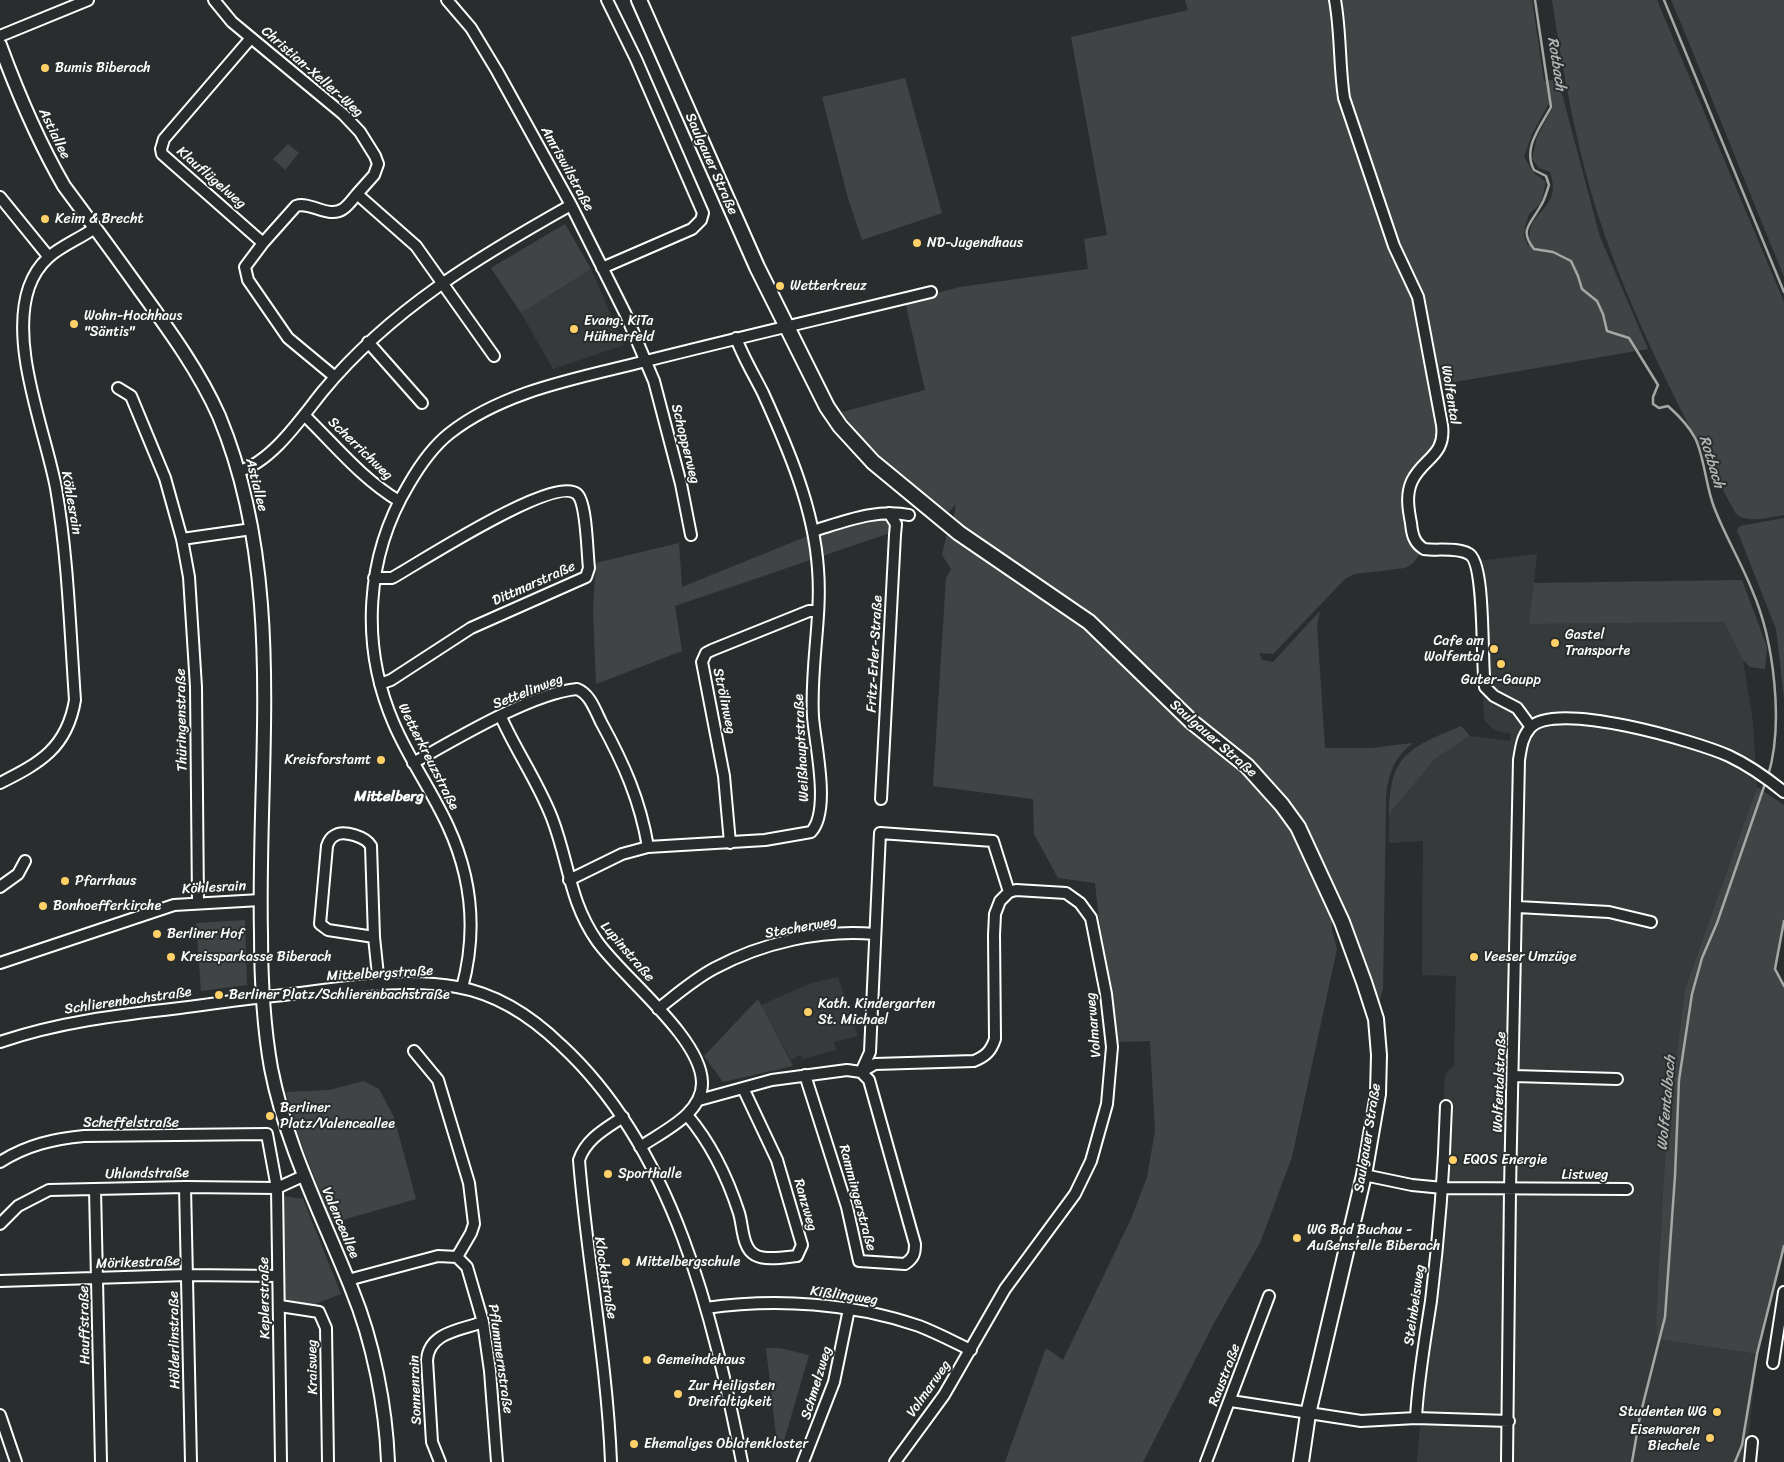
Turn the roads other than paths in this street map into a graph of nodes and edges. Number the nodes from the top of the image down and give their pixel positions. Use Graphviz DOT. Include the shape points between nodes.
graph roads {
  1 [pos="88,0"];
  2 [pos="214,0"];
  3 [pos="448,0"];
  4 [pos="607,0"];
  5 [pos="638,0"];
  6 [pos="1335,0"];
  7 [pos="0,36"];
  8 [pos="251,38"];
  9 [pos="0,45"];
  10 [pos="357,194"];
  11 [pos="0,197"];
  12 [pos="572,204"];
  13 [pos="95,228"];
  14 [pos="263,243"];
  15 [pos="48,256"];
  16 [pos="602,268"];
  17 [pos="442,282"];
  18 [pos="931,292"];
  19 [pos="786,327"];
  20 [pos="736,338"];
  21 [pos="368,342"];
  22 [pos="494,356"];
  23 [pos="646,361"];
  24 [pos="335,377"];
  25 [pos="118,388"];
  26 [pos="422,403"];
  27 [pos="304,414"];
  28 [pos="238,471"];
  29 [pos="399,501"];
  30 [pos="889,513"];
  31 [pos="909,515"];
  32 [pos="252,529"];
  33 [pos="813,532"];
  34 [pos="691,535"];
  35 [pos="182,539"];
  36 [pos="374,578"];
  37 [pos="817,611"];
  38 [pos="380,684"];
  39 [pos="501,717"];
  40 [pos="1528,731"];
  41 [pos="413,763"];
  42 [pos="0,783"];
  43 [pos="1782,790"];
  44 [pos="882,799"];
  45 [pos="730,843"];
  46 [pos="648,848"];
  47 [pos="25,861"];
  48 [pos="569,880"];
  49 [pos="0,886"];
  50 [pos="1009,892"];
  51 [pos="260,900"];
  52 [pos="198,902"];
  53 [pos="1518,907"];
  54 [pos="1651,922"];
  55 [pos="875,934"];
  56 [pos="374,937"];
  57 [pos="0,963"];
  58 [pos="379,985"];
  59 [pos="462,988"];
  60 [pos="262,996"];
  61 [pos="658,1009"];
  62 [pos="0,1042"];
  63 [pos="414,1052"];
  64 [pos="861,1072"];
  65 [pos="805,1074"];
  66 [pos="1514,1076"];
  67 [pos="1617,1079"];
  68 [pos="743,1088"];
  69 [pos="698,1100"];
  70 [pos="1446,1106"];
  71 [pos="687,1115"];
  72 [pos="623,1118"];
  73 [pos="267,1134"];
  74 [pos="640,1147"];
  75 [pos="0,1162"];
  76 [pos="1364,1175"];
  77 [pos="303,1176"];
  78 [pos="185,1187"];
  79 [pos="277,1188"];
  80 [pos="1443,1188"];
  81 [pos="94,1189"];
  82 [pos="1510,1189"];
  83 [pos="1627,1189"];
  84 [pos="0,1224"];
  85 [pos="456,1257"];
  86 [pos="187,1275"];
  87 [pos="278,1276"];
  88 [pos="98,1279"];
  89 [pos="348,1280"];
  90 [pos="0,1281"];
  91 [pos="1784,1292"];
  92 [pos="1269,1296"];
  93 [pos="280,1306"];
  94 [pos="706,1308"];
  95 [pos="849,1309"];
  96 [pos="483,1322"];
  97 [pos="971,1350"];
  98 [pos="1772,1363"];
  99 [pos="1230,1401"];
  100 [pos="1308,1414"];
  101 [pos="0,1415"];
  102 [pos="1416,1418"];
  103 [pos="1509,1421"];
  104 [pos="1752,1442"];
  105 [pos="16,1462"];
  106 [pos="101,1462"];
  107 [pos="191,1462"];
  108 [pos="281,1462"];
  109 [pos="328,1462"];
  110 [pos="388,1462"];
  111 [pos="440,1462"];
  112 [pos="497,1462"];
  113 [pos="611,1462"];
  114 [pos="742,1462"];
  115 [pos="803,1462"];
  116 [pos="895,1462"];
  117 [pos="1206,1462"];
  118 [pos="1301,1462"];
  119 [pos="1507,1462"];
  120 [pos="1750,1462"];
  1 -- 7 [label="street"];
  2 -- 8 [label="street, Christian-Xeller-Weg"];
  3 -- 12 [label="street, Amriswilstraße" via="471,28"];
  4 -- 16 [label="street" via="703,213 702,220 692,229"];
  5 -- 19 [label="main road, Saulgauer Straße"];
  6 -- 40 [label="street, Wolfental" via="1345,104 1394,246 1418,297 1442,425 1439,448 1413,479 1409,491 1414,540 1424,549 1456,551 1469,554 1476,560 1481,593 1485,687 1516,708"];
  8 -- 10 [label="street, Christian-Xeller-Weg" via="344,114 360,132 378,164 374,175"];
  8 -- 14 [label="street, Klauflügelweg" via="164,139 161,148 162,154"];
  9 -- 13 [label="street, Astiallee" via="50,162"];
  10 -- 14 [label="street" via="343,210 337,212 302,204 296,206"];
  10 -- 17 [label="street" via="416,246"];
  11 -- 15 [label="street"];
  12 -- 16 [label="street, Amriswilstraße"];
  12 -- 17 [label="street"];
  13 -- 15 [label="street, Köhlesrain"];
  13 -- 28 [label="street, Astiallee" via="194,368 218,414"];
  14 -- 24 [label="street" via="245,267 248,280 288,338"];
  15 -- 42 [label="street, Köhlesrain" via="36,271 26,297 25,340 65,552 75,700 70,722 47,756"];
  16 -- 23 [label="street, Amriswilstraße"];
  17 -- 21 [label="street"];
  17 -- 22 [label="street"];
  18 -- 19 [label="street"];
  19 -- 20 [label="street, Wetterkreuzstraße"];
  19 -- 76 [label="main road, Saulgauer Straße" via="827,407 873,462 959,532 1089,622 1192,722 1247,766 1298,827 1342,922 1376,1020 1378,1094"];
  20 -- 23 [label="street, Wetterkreuzstraße"];
  20 -- 33 [label="street, Weißhauptstraße" via="780,433 801,488"];
  21 -- 24 [label="street"];
  21 -- 26 [label="street"];
  23 -- 29 [label="street, Wetterkreuzstraße" via="536,390 478,414 434,448"];
  23 -- 34 [label="street, Schopperweg" via="670,440"];
  24 -- 27 [label="street"];
  25 -- 35 [label="street, Thüringenstraße" via="131,396 135,405 164,478"];
  27 -- 28 [label="street" via="263,459"];
  27 -- 29 [label="street, Scherrichweg" via="366,478"];
  28 -- 32 [label="street, Astiallee"];
  29 -- 36 [label="street, Wetterkreuzstraße"];
  30 -- 31 [label="street"];
  30 -- 33 [label="street" via="849,520"];
  30 -- 44 [label="street, Fritz-Erler-Straße" via="896,524"];
  32 -- 35 [label="street"];
  32 -- 51 [label="street, Astiallee" via="262,615"];
  33 -- 37 [label="street, Weißhauptstraße" via="818,570"];
  35 -- 52 [label="street, Thüringenstraße" via="196,687"];
  36 -- 38 [label="street, Wetterkreuzstraße" via="372,643"];
  36 -- 38 [label="street, Dittmarstraße" via="392,578 513,509 550,493 570,490 582,501 589,568 586,577 471,628"];
  37 -- 45 [label="street, Weißhauptstraße" via="812,693 820,788 817,824 811,832"];
  37 -- 45 [label="street, Strölinweg" via="809,611 712,650 706,653 702,662 724,776"];
  38 -- 41 [label="street, Wetterkreuzstraße" via="393,722"];
  39 -- 41 [label="street, Settelinweg"];
  39 -- 46 [label="street, Settelinweg" via="568,690 582,691 628,773"];
  39 -- 48 [label="street, Lupinstraße" via="544,799 559,838"];
  40 -- 43 [label="street" via="1540,722 1564,718 1612,723 1681,738 1730,757"];
  40 -- 53 [label="street, Wolfentalstraße" via="1521,744 1519,760"];
  41 -- 59 [label="street, Wetterkreuzstraße" via="448,825 468,884 472,934"];
  45 -- 46 [label="street, Weißhauptstraße"];
  46 -- 48 [label="street, Weißhauptstraße" via="622,854"];
  47 -- 49 [label="street" via="18,874"];
  48 -- 61 [label="street, Lupinstraße" via="578,911 598,943"];
  50 -- 55 [label="street" via="993,841 880,833"];
  50 -- 64 [label="street" via="1000,901 996,914 995,1039 989,1053 974,1061 875,1064"];
  50 -- 97 [label="street, Volmarweg" via="1066,894 1086,909 1091,918 1106,994 1112,1047 1111,1075 1102,1125 1084,1178 1057,1221 1005,1289"];
  51 -- 52 [label="street, Köhlesrain"];
  51 -- 60 [label="street, Astiallee"];
  52 -- 57 [label="street, Köhlesrain" via="158,909"];
  53 -- 54 [label="street" via="1609,912"];
  53 -- 66 [label="street, Wolfentalstraße"];
  55 -- 61 [label="street, Stecherweg" via="836,934 766,946 714,969"];
  55 -- 64 [label="street" via="870,1052"];
  56 -- 56 [label="street" via="372,846 362,838 340,833 334,835 327,846 320,924 328,930"];
  56 -- 58 [label="street"];
  58 -- 59 [label="street, Mittelbergstraße" via="436,984"];
  58 -- 60 [label="street, Mittelbergstraße"];
  59 -- 72 [label="street, Mittelbergstraße" via="495,998 516,1009 552,1036 601,1085"];
  60 -- 62 [label="street, Schlierenbachstraße" via="78,1021"];
  60 -- 77 [label="street, Valenceallee" via="272,1069"];
  61 -- 69 [label="street, Lupinstraße" via="690,1050 700,1069 702,1090"];
  63 -- 85 [label="street" via="438,1080 469,1183 474,1224"];
  64 -- 65 [label="street"];
  64 -- 65 [label="street, Rammingerstraße" via="869,1080 915,1244 915,1253 905,1264 859,1261 848,1207"];
  65 -- 68 [label="street"];
  66 -- 67 [label="street"];
  66 -- 82 [label="street, Wolfentalstraße"];
  68 -- 69 [label="street"];
  68 -- 71 [label="street, Ranzweg" via="777,1160 788,1193 802,1245 797,1256 761,1257 747,1247 739,1212 725,1178"];
  69 -- 71 [label="street, Lupinstraße"];
  70 -- 80 [label="street, Steinbeisweg"];
  71 -- 74 [label="street, Lupinstraße"];
  72 -- 74 [label="street, Mittelbergstraße"];
  72 -- 113 [label="street, Klockhstraße" via="589,1141 579,1160 584,1231 609,1412"];
  73 -- 75 [label="street, Scheffelstraße" via="55,1139 29,1146"];
  73 -- 79 [label="street, Keplerstraße"];
  74 -- 94 [label="street, Mittelbergstraße" via="677,1224"];
  76 -- 80 [label="street, Listweg"];
  76 -- 100 [label="main road, Saulgauer Straße"];
  77 -- 79 [label="street, Uhlandstraße"];
  77 -- 89 [label="street, Valenceallee"];
  78 -- 79 [label="street, Uhlandstraße"];
  78 -- 81 [label="street, Uhlandstraße"];
  78 -- 86 [label="street, Hölderlinstraße"];
  79 -- 87 [label="street, Keplerstraße"];
  80 -- 82 [label="street, Listweg"];
  80 -- 102 [label="street, Steinbeisweg" via="1417,1385"];
  81 -- 84 [label="street, Uhlandstraße" via="49,1190 18,1206"];
  81 -- 88 [label="street, Hauffstraße"];
  82 -- 83 [label="street, Listweg"];
  82 -- 103 [label="street, Wolfentalstraße"];
  85 -- 89 [label="street" via="438,1256"];
  85 -- 96 [label="street, Pflummernstraße" via="468,1267"];
  86 -- 87 [label="street, Mörikestraße"];
  86 -- 88 [label="street, Mörikestraße"];
  86 -- 107 [label="street, Hölderlinstraße"];
  87 -- 93 [label="street, Keplerstraße"];
  88 -- 90 [label="street, Mörikestraße"];
  88 -- 106 [label="street, Hauffstraße"];
  89 -- 110 [label="street, Valenceallee" via="371,1351 387,1436"];
  91 -- 98 [label="street"];
  92 -- 99 [label="street, Raustraße"];
  93 -- 108 [label="street, Keplerstraße"];
  93 -- 109 [label="street, Kraisweg" via="319,1312 326,1328"];
  94 -- 95 [label="street, Kißlingweg" via="769,1303"];
  94 -- 114 [label="street, Mittelbergstraße"];
  95 -- 97 [label="street, Kißlingweg" via="921,1327"];
  95 -- 115 [label="street, Schmelzweg" via="834,1382"];
  96 -- 111 [label="street, Sonnenrain" via="438,1337 429,1347 432,1442"];
  96 -- 112 [label="street, Pflummernstraße"];
  97 -- 116 [label="street, Volmarweg" via="944,1395"];
  99 -- 100 [label="street"];
  99 -- 117 [label="street, Raustraße"];
  100 -- 102 [label="street" via="1361,1420"];
  100 -- 118 [label="main road, Saulgauer Straße"];
  101 -- 105 [label="street"];
  102 -- 103 [label="street"];
  103 -- 119 [label="street, Wolfentalstraße"];
  104 -- 120 [label="street"];
}
